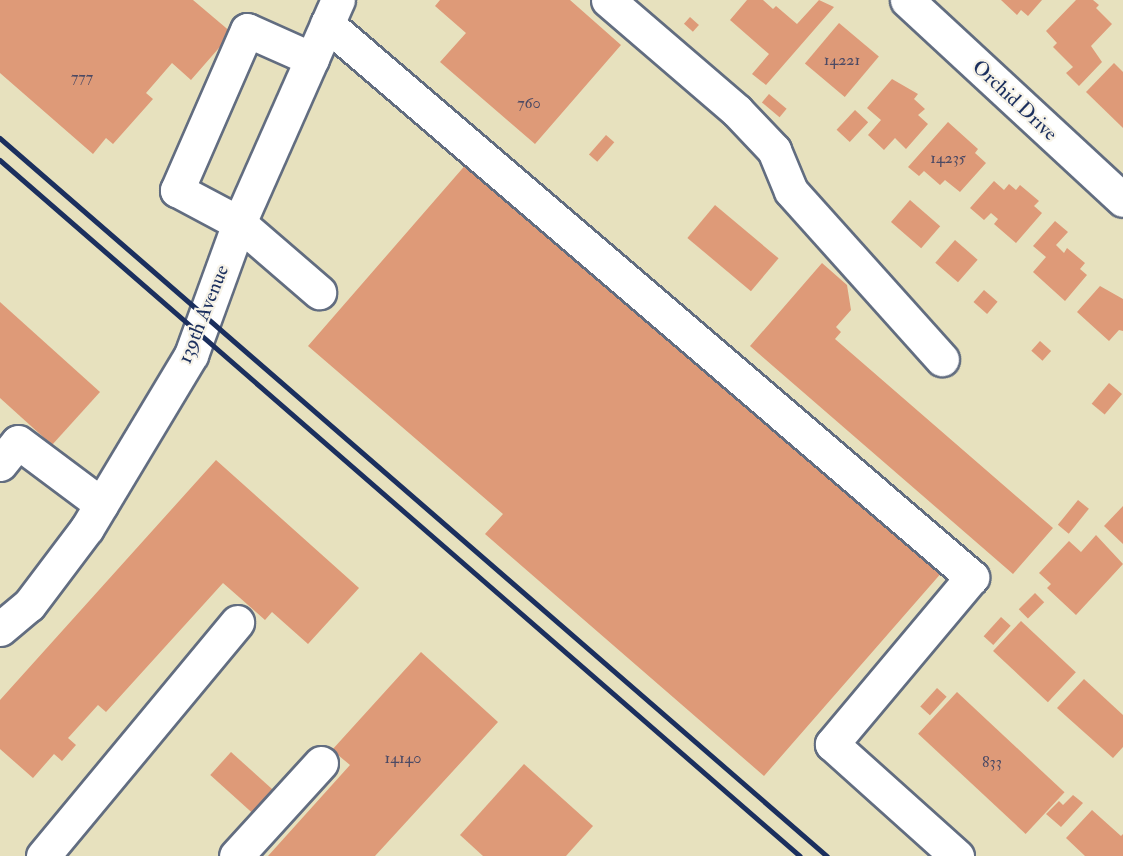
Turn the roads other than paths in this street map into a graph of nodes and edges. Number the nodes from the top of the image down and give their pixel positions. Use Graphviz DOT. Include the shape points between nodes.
graph roads {
  1 [pos="608,0"];
  2 [pos="907,0"];
  3 [pos="333,12"];
  4 [pos="312,59"];
  5 [pos="1123,200"];
  6 [pos="239,223"];
  7 [pos="319,292"];
  8 [pos="942,359"];
  9 [pos="0,464"];
  10 [pos="101,504"];
  11 [pos="237,622"];
  12 [pos="0,629"];
  13 [pos="321,763"];
  14 [pos="44,856"];
  15 [pos="237,856"];
  16 [pos="957,856"];
  1 -- 8 [label="street" via="737,111 774,150 791,191"];
  2 -- 5 [label="street, Orchid Drive"];
  3 -- 4 [label="street, 139th Avenue"];
  3 -- 16 [label="street" via="972,577 832,744"];
  4 -- 6 [label="street, 139th Avenue"];
  4 -- 6 [label="street" via="247,30 177,190"];
  6 -- 7 [label="street"];
  6 -- 10 [label="street, 139th Avenue" via="191,355"];
  9 -- 10 [label="street" via="18,442"];
  10 -- 12 [label="street, 139th Avenue" via="29,605"];
  11 -- 14 [label="street"];
  13 -- 15 [label="street"];
}
